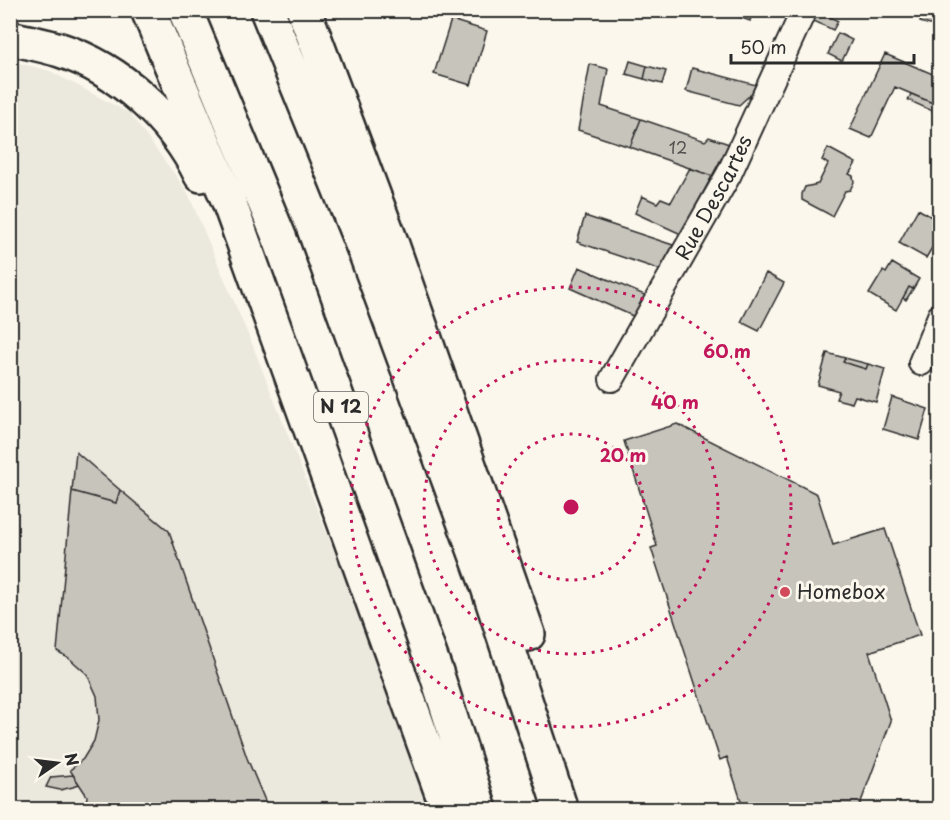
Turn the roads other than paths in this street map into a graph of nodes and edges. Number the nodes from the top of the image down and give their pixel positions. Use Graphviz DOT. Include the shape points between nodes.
graph roads {
  1 [pos="148,10"];
  2 [pos="185,10"];
  3 [pos="267,10"];
  4 [pos="304,10"];
  5 [pos="804,10"];
  6 [pos="10,38"];
  7 [pos="229,202"];
  8 [pos="938,324"];
  9 [pos="921,363"];
  10 [pos="612,379"];
  11 [pos="525,696"];
  12 [pos="448,810"];
  13 [pos="480,810"];
  14 [pos="561,810"];
  1 -- 7 [label="highway"];
  2 -- 13 [label="highway, N 12" via="280,239 436,672"];
  3 -- 11 [label="highway" via="366,254"];
  4 -- 11 [label="highway" via="391,242 529,637"];
  5 -- 10 [label="street, Rue Descartes" via="729,174"];
  6 -- 7 [label="highway" via="61,50 113,75 156,111 190,151 206,184"];
  7 -- 12 [label="highway"];
  8 -- 9 [label="street"];
  11 -- 14 [label="highway"];
}
